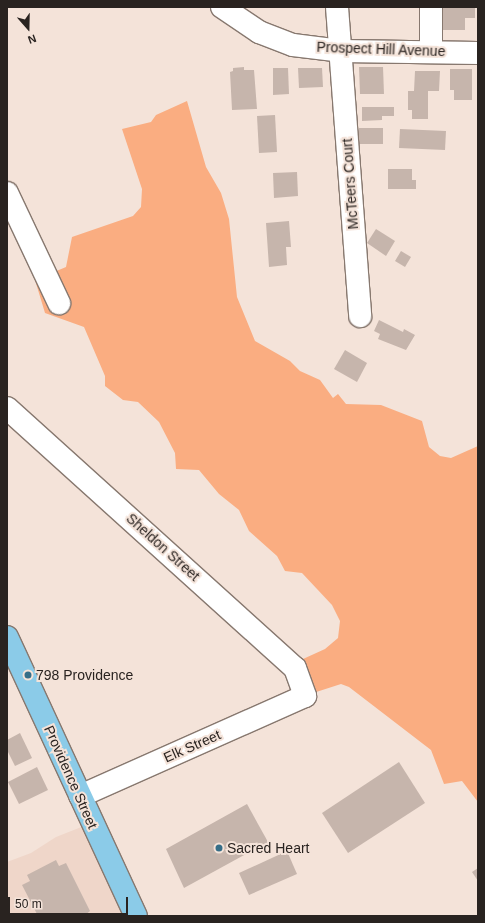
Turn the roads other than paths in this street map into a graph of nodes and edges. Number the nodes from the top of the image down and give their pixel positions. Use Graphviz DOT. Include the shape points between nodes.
graph roads {
  1 [pos="222,7"];
  2 [pos="337,7"];
  3 [pos="431,7"];
  4 [pos="341,51"];
  5 [pos="431,52"];
  6 [pos="478,53"];
  7 [pos="7,193"];
  8 [pos="59,303"];
  9 [pos="360,316"];
  10 [pos="7,408"];
  11 [pos="7,637"];
  12 [pos="305,696"];
  13 [pos="80,796"];
  14 [pos="136,916"];
  1 -- 4 [label="street, Prospect Hill Avenue" via="238,20 271,38 293,45"];
  2 -- 4 [label="street, McTeers Court"];
  3 -- 5 [label="street"];
  4 -- 5 [label="street, Prospect Hill Avenue"];
  4 -- 9 [label="street, McTeers Court"];
  5 -- 6 [label="street, Prospect Hill Avenue"];
  7 -- 8 [label="street"];
  10 -- 12 [label="street, Sheldon Street" via="295,668"];
  11 -- 13 [label="main road, Providence Street"];
  12 -- 13 [label="street, Elk Street"];
  13 -- 14 [label="main road, Providence Street"];
}
